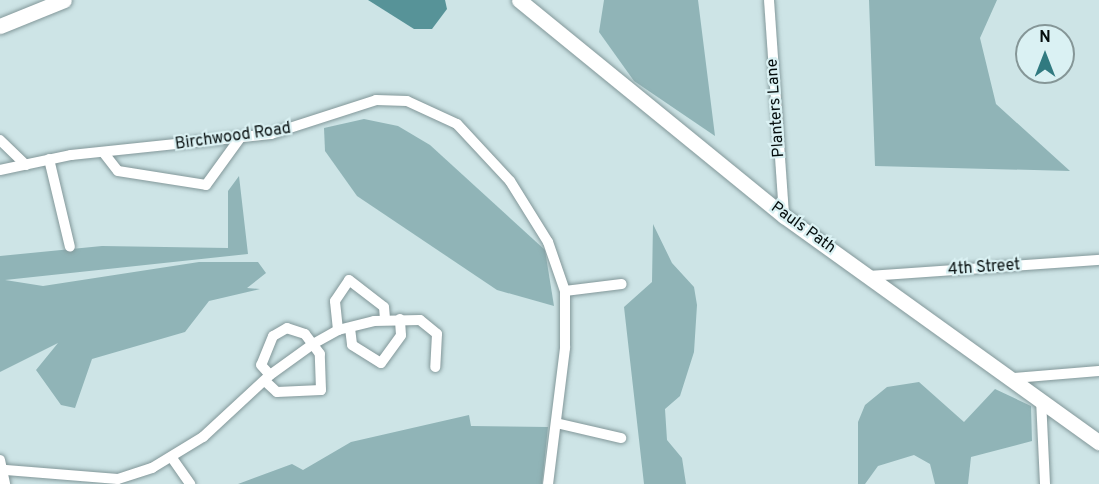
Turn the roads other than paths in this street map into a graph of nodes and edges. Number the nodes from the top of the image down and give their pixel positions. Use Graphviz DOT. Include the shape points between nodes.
graph roads {
  1 [pos="64,0"];
  2 [pos="519,0"];
  3 [pos="769,0"];
  4 [pos="0,26"];
  5 [pos="240,138"];
  6 [pos="0,140"];
  7 [pos="103,152"];
  8 [pos="49,159"];
  9 [pos="26,165"];
  10 [pos="0,170"];
  11 [pos="784,216"];
  12 [pos="70,247"];
  13 [pos="1099,260"];
  14 [pos="870,276"];
  15 [pos="622,284"];
  16 [pos="565,291"];
  17 [pos="385,319"];
  18 [pos="400,319"];
  19 [pos="344,329"];
  20 [pos="313,344"];
  21 [pos="435,367"];
  22 [pos="1099,371"];
  23 [pos="267,378"];
  24 [pos="1014,378"];
  25 [pos="1041,399"];
  26 [pos="556,423"];
  27 [pos="621,438"];
  28 [pos="1099,442"];
  29 [pos="172,458"];
  30 [pos="3,465"];
  31 [pos="105,482"];
  32 [pos="5,484"];
  33 [pos="190,484"];
  34 [pos="548,484"];
  35 [pos="1045,484"];
  1 -- 4 [label="street"];
  2 -- 11 [label="street, Pauls Path"];
  3 -- 11 [label="street, Planters Lane"];
  5 -- 7 [label="street, Birchwood Road"];
  5 -- 7 [label="street" via="206,185 118,171"];
  5 -- 16 [label="street, Birchwood Road" via="310,124 376,100 407,101 432,110 478,143 510,181 548,242"];
  6 -- 9 [label="street"];
  7 -- 8 [label="street, Birchwood Road"];
  8 -- 9 [label="street, Birchwood Road"];
  8 -- 12 [label="street"];
  9 -- 10 [label="street, Birchwood Road"];
  11 -- 14 [label="street, Pauls Path"];
  13 -- 14 [label="street, 4th Street"];
  14 -- 24 [label="street, Pauls Path"];
  15 -- 16 [label="street"];
  16 -- 26 [label="street, Birchwood Road" via="566,348"];
  17 -- 18 [label="street"];
  17 -- 19 [label="street"];
  17 -- 19 [label="street" via="384,307 349,280 335,302"];
  18 -- 19 [label="street" via="400,335 381,363 352,345"];
  18 -- 21 [label="street" via="420,320 438,334"];
  19 -- 20 [label="street"];
  20 -- 23 [label="street"];
  20 -- 23 [label="street" via="305,334 286,328 273,336 261,365"];
  20 -- 23 [label="street" via="320,354 321,390 277,392"];
  22 -- 24 [label="street"];
  23 -- 29 [label="street"];
  24 -- 25 [label="street, Pauls Path"];
  25 -- 28 [label="street, Pauls Path"];
  25 -- 35 [label="street"];
  26 -- 27 [label="street"];
  26 -- 34 [label="street, Birchwood Road"];
  29 -- 31 [label="street" via="134,475"];
  29 -- 33 [label="street"];
  30 -- 31 [label="street"];
  30 -- 32 [label="street"];
}
